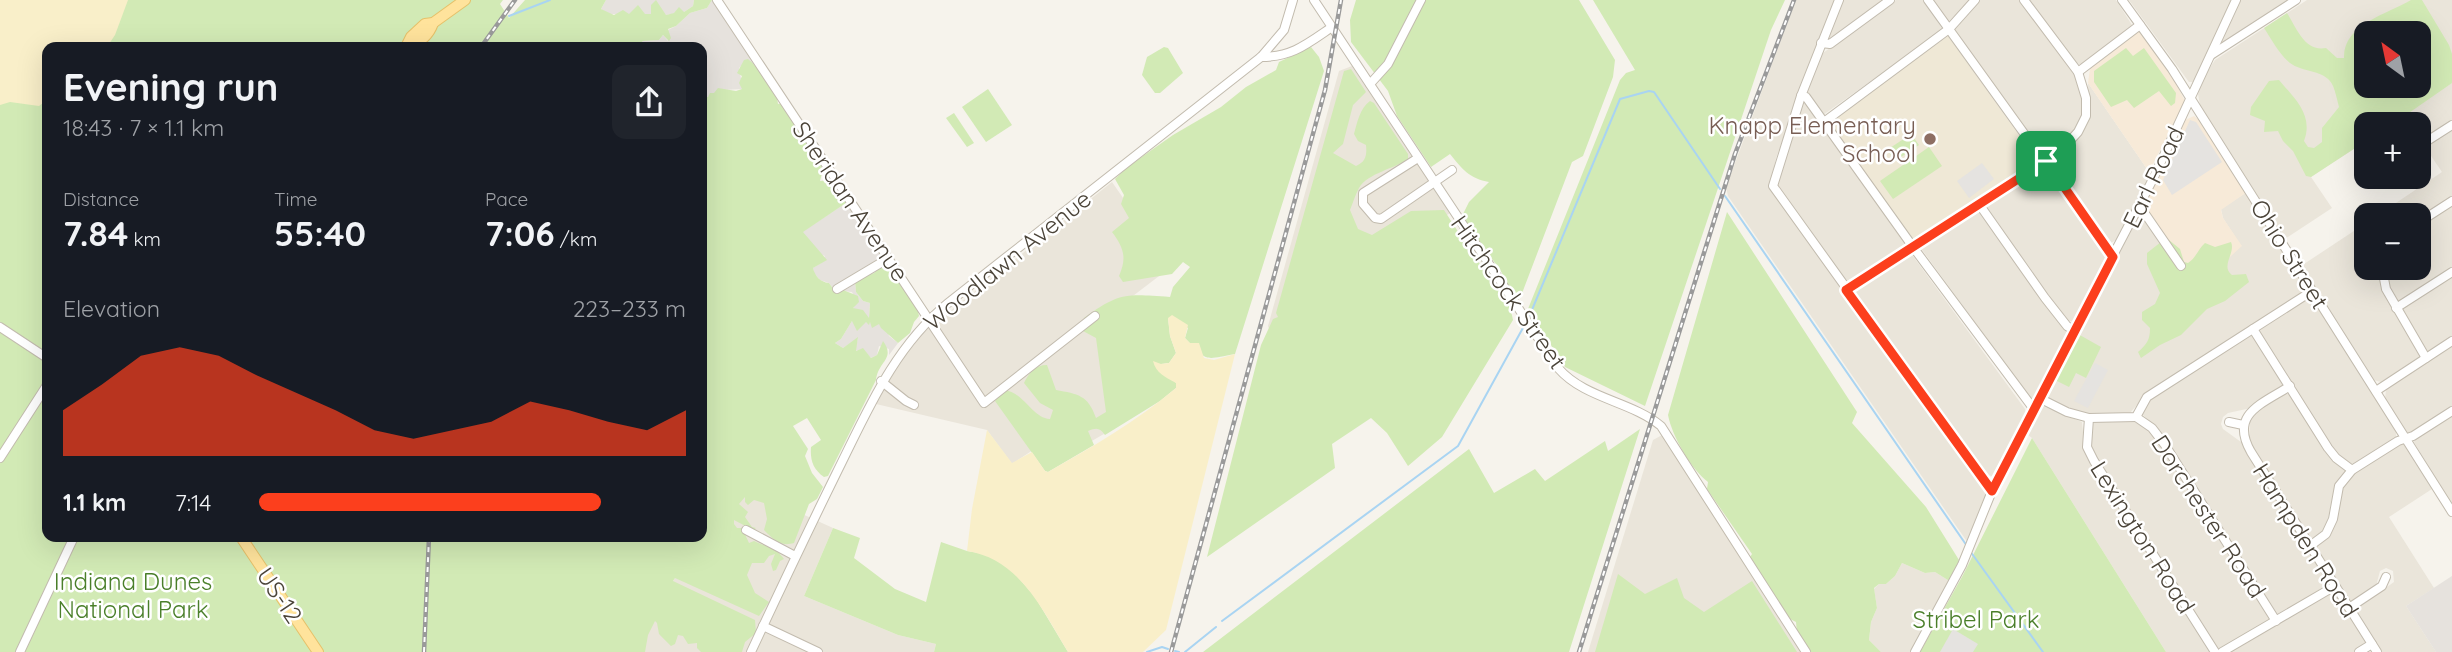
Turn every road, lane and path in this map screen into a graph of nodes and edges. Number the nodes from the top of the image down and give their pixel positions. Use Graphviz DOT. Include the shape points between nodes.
graph roads {
  1 [pos="465,0"];
  2 [pos="717,0"];
  3 [pos="1293,0"];
  4 [pos="1314,0"];
  5 [pos="1421,0"];
  6 [pos="1839,0"];
  7 [pos="1890,0"];
  8 [pos="1928,0"];
  9 [pos="1975,0"];
  10 [pos="2024,0"];
  11 [pos="2122,0"];
  12 [pos="2236,0"];
  13 [pos="2296,0"];
  14 [pos="2140,25"];
  15 [pos="1332,27"];
  16 [pos="1949,29"];
  17 [pos="409,42"];
  18 [pos="1821,43"];
  19 [pos="2210,56"];
  20 [pos="1261,57"];
  21 [pos="2078,72"];
  22 [pos="1370,84"];
  23 [pos="1801,96"];
  24 [pos="2191,98"];
  25 [pos="1824,122"];
  26 [pos="2452,125"];
  27 [pos="2431,138"];
  28 [pos="1418,158"];
  29 [pos="2046,161"];
  30 [pos="1452,170"];
  31 [pos="1435,184"];
  32 [pos="2452,201"];
  33 [pos="1979,204"];
  34 [pos="2139,205"];
  35 [pos="2431,215"];
  36 [pos="1913,247"];
  37 [pos="2113,257"];
  38 [pos="889,258"];
  39 [pos="2181,266"];
  40 [pos="2452,272"];
  41 [pos="2384,280"];
  42 [pos="837,289"];
  43 [pos="1846,290"];
  44 [pos="2312,290"];
  45 [pos="2396,308"];
  46 [pos="1095,316"];
  47 [pos="929,320"];
  48 [pos="0,327"];
  49 [pos="2253,329"];
  50 [pos="2075,331"];
  51 [pos="2452,341"];
  52 [pos="42,355"];
  53 [pos="2426,358"];
  54 [pos="881,381"];
  55 [pos="2290,386"];
  56 [pos="2376,391"];
  57 [pos="42,393"];
  58 [pos="2039,398"];
  59 [pos="914,405"];
  60 [pos="2033,408"];
  61 [pos="2452,411"];
  62 [pos="2136,417"];
  63 [pos="2089,418"];
  64 [pos="2229,422"];
  65 [pos="2243,425"];
  66 [pos="2406,438"];
  67 [pos="0,458"];
  68 [pos="2352,470"];
  69 [pos="1992,491"];
  70 [pos="2452,512"];
  71 [pos="746,530"];
  72 [pos="72,542"];
  73 [pos="244,542"];
  74 [pos="2310,546"];
  75 [pos="795,556"];
  76 [pos="2386,577"];
  77 [pos="2335,586"];
  78 [pos="2349,608"];
  79 [pos="2276,621"];
  80 [pos="763,626"];
  81 [pos="2374,648"];
  82 [pos="20,652"];
  83 [pos="318,652"];
  84 [pos="751,652"];
  85 [pos="818,652"];
  86 [pos="1805,652"];
  87 [pos="1915,652"];
  88 [pos="2215,652"];
  89 [pos="2222,652"];
  90 [pos="2359,652"];
  1 -- 17 [label="main road" via="425,24"];
  2 -- 38 [label="street, Sheridan Avenue"];
  3 -- 20 [label="street, Woodlawn Avenue" via="1284,30"];
  4 -- 15 [label="street, Hitchcock Street"];
  5 -- 22 [label="street" via="1388,64"];
  6 -- 18 [label="street"];
  7 -- 18 [label="street" via="1830,44"];
  8 -- 16 [label="street"];
  9 -- 16 [label="street"];
  10 -- 21 [label="street"];
  11 -- 14 [label="street, Ohio Street"];
  12 -- 19 [label="street, Earl Road"];
  13 -- 19 [label="street"];
  14 -- 21 [label="street"];
  14 -- 24 [label="street, Ohio Street"];
  15 -- 20 [label="street" via="1290,54"];
  15 -- 22 [label="street, Hitchcock Street"];
  16 -- 25 [label="street"];
  16 -- 29 [label="street"];
  18 -- 23 [label="street"];
  19 -- 24 [label="street, Earl Road"];
  20 -- 47 [label="street, Woodlawn Avenue"];
  21 -- 29 [label="street" via="2086,98 2085,116 2066,145"];
  22 -- 28 [label="street, Hitchcock Street"];
  23 -- 25 [label="street"];
  23 -- 43 [label="street" via="1773,186"];
  24 -- 34 [label="street, Earl Road"];
  24 -- 44 [label="street, Ohio Street"];
  25 -- 36 [label="street"];
  26 -- 27 [label="street"];
  28 -- 31 [label="street, Hitchcock Street"];
  28 -- 31 [label="street" via="1365,191 1363,204 1381,219"];
  29 -- 33 [label="street"];
  29 -- 37 [label="street"];
  30 -- 31 [label="street"];
  31 -- 86 [label="street, Hitchcock Street" via="1561,371 1589,391 1661,426"];
  32 -- 35 [label="street"];
  33 -- 36 [label="street"];
  33 -- 50 [label="street" via="2045,298"];
  34 -- 37 [label="street, Earl Road"];
  34 -- 39 [label="street"];
  36 -- 43 [label="street"];
  36 -- 60 [label="street"];
  37 -- 50 [label="street, Earl Road"];
  38 -- 42 [label="street"];
  38 -- 47 [label="street, Sheridan Avenue"];
  40 -- 45 [label="street"];
  41 -- 45 [label="street"];
  43 -- 69 [label="street"];
  44 -- 49 [label="street"];
  44 -- 56 [label="street, Ohio Street"];
  45 -- 53 [label="street"];
  46 -- 47 [label="street, Sheridan Avenue" via="984,403"];
  47 -- 54 [label="street, Woodlawn Avenue"];
  48 -- 52 [label="street"];
  49 -- 55 [label="street"];
  49 -- 62 [label="street" via="2147,397"];
  50 -- 58 [label="street, Earl Road"];
  51 -- 53 [label="street"];
  53 -- 56 [label="street"];
  54 -- 59 [label="street"];
  54 -- 75 [label="street, Woodlawn Avenue"];
  55 -- 65 [label="street" via="2256,408"];
  55 -- 68 [label="street" via="2328,448"];
  56 -- 66 [label="street, Ohio Street"];
  57 -- 67 [label="street"];
  58 -- 60 [label="street, Earl Road"];
  58 -- 63 [label="street"];
  60 -- 69 [label="street, Earl Road"];
  61 -- 66 [label="street"];
  62 -- 63 [label="street"];
  62 -- 79 [label="street, Dorchester Road" via="2165,445"];
  63 -- 88 [label="street, Lexington Road" via="2087,447 2094,461"];
  64 -- 65 [label="street"];
  65 -- 74 [label="street, Hampden Road" via="2246,444"];
  66 -- 68 [label="street"];
  66 -- 70 [label="street, Ohio Street"];
  68 -- 74 [label="street" via="2339,486 2326,534"];
  69 -- 87 [label="street, Earl Road" via="1962,565"];
  71 -- 75 [label="street"];
  72 -- 82 [label="street"];
  73 -- 83 [label="main road, US-12"];
  74 -- 77 [label="street, Hampden Road"];
  75 -- 80 [label="street, Woodlawn Avenue"];
  76 -- 78 [label="street" via="2382,586"];
  77 -- 78 [label="street, Hampden Road"];
  77 -- 79 [label="street"];
  78 -- 81 [label="street, Hampden Road"];
  79 -- 89 [label="street"];
  80 -- 84 [label="street, Woodlawn Avenue"];
  80 -- 85 [label="street"];
  81 -- 90 [label="street"];
}
